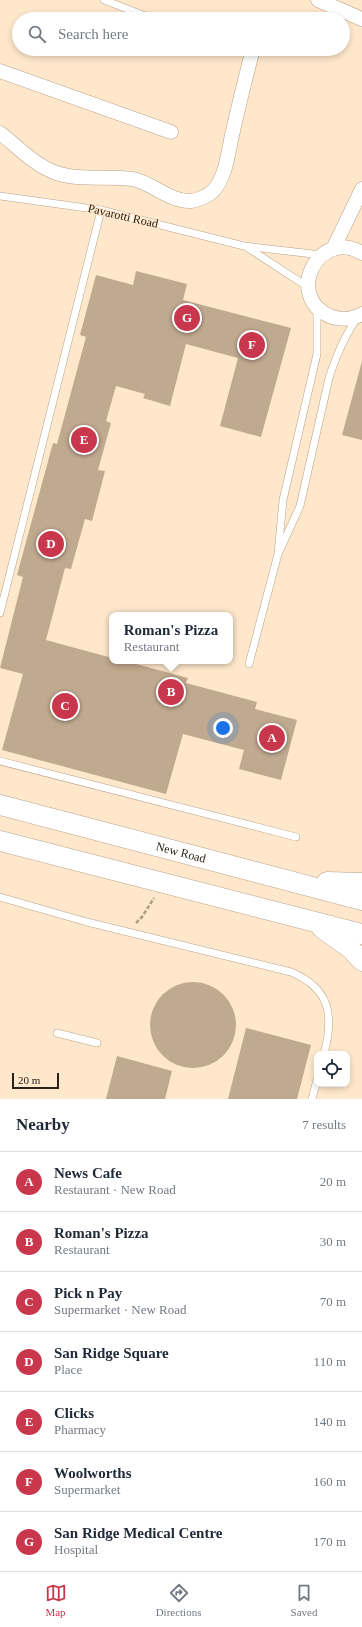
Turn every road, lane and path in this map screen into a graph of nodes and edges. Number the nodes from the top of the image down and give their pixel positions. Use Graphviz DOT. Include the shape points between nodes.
graph roads {
  1 [pos="104,0"];
  2 [pos="318,0"];
  3 [pos="345,5"];
  4 [pos="135,12"];
  5 [pos="362,19"];
  6 [pos="251,56"];
  7 [pos="0,71"];
  8 [pos="171,132"];
  9 [pos="0,133"];
  10 [pos="0,196"];
  11 [pos="362,196"];
  12 [pos="101,210"];
  13 [pos="244,246"];
  14 [pos="327,252"];
  15 [pos="362,253"];
  16 [pos="308,287"];
  17 [pos="318,308"];
  18 [pos="361,315"];
  19 [pos="278,554"];
  20 [pos="0,613"];
  21 [pos="249,664"];
  22 [pos="0,761"];
  23 [pos="0,805"];
  24 [pos="296,837"];
  25 [pos="0,841"];
  26 [pos="285,880"];
  27 [pos="362,883"];
  28 [pos="166,884"];
  29 [pos="0,897"];
  30 [pos="362,900"];
  31 [pos="313,921"];
  32 [pos="127,931"];
  33 [pos="362,934"];
  34 [pos="362,961"];
  35 [pos="57,1033"];
  36 [pos="97,1043"];
  37 [pos="325,1051"];
  38 [pos="315,1087"];
  39 [pos="312,1099"];
  1 -- 4 [label="lane"];
  2 -- 3 [label="street"];
  3 -- 5 [label="street"];
  6 -- 9 [label="street" via="224,172 212,192 191,201 167,195 149,184 135,180 66,176 54,172 31,158"];
  7 -- 8 [label="street"];
  10 -- 12 [label="lane, Pavarotti Road"];
  11 -- 14 [label="street"];
  12 -- 13 [label="lane, Pavarotti Road"];
  12 -- 20 [label="lane"];
  13 -- 14 [label="lane, Pavarotti Road" via="277,251"];
  13 -- 16 [label="lane, Pavarotti Road"];
  14 -- 15 [label="street" via="345,248"];
  14 -- 16 [label="street" via="314,264 309,275"];
  16 -- 17 [label="street" via="311,298"];
  17 -- 18 [label="street" via="337,318 348,319"];
  17 -- 19 [label="lane" via="317,354 283,500"];
  18 -- 19 [label="lane" via="343,340 336,357 300,506"];
  19 -- 21 [label="lane"];
  22 -- 24 [label="lane"];
  23 -- 26 [label="main road, New Road"];
  25 -- 28 [label="main road"];
  26 -- 27 [label="main road"];
  26 -- 30 [label="main road, New Road"];
  28 -- 31 [label="main road"];
  28 -- 32 [label="path" via="142,917"];
  29 -- 32 [label="lane"];
  31 -- 33 [label="main road"];
  31 -- 34 [label="main road" via="350,948"];
  32 -- 37 [label="lane" via="301,976 325,1000 330,1014 329,1036"];
  35 -- 36 [label="lane"];
  38 -- 39 [label="lane"];
}
